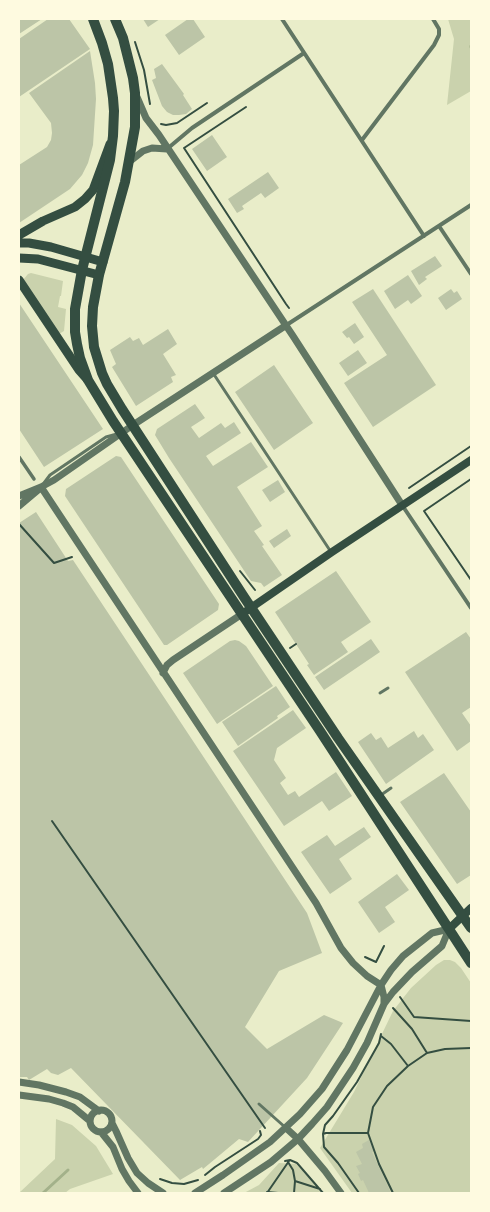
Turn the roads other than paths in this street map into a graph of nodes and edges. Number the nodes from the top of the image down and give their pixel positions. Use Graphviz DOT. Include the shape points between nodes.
graph roads {
  1 [pos="93,19"];
  2 [pos="115,19"];
  3 [pos="282,19"];
  4 [pos="433,19"];
  5 [pos="304,54"];
  6 [pos="135,93"];
  7 [pos="113,136"];
  8 [pos="362,140"];
  9 [pos="167,149"];
  10 [pos="129,162"];
  11 [pos="471,205"];
  12 [pos="439,226"];
  13 [pos="19,235"];
  14 [pos="424,236"];
  15 [pos="19,243"];
  16 [pos="85,257"];
  17 [pos="19,258"];
  18 [pos="103,262"];
  19 [pos="82,270"];
  20 [pos="471,274"];
  21 [pos="99,275"];
  22 [pos="19,280"];
  23 [pos="285,326"];
  24 [pos="213,373"];
  25 [pos="88,380"];
  26 [pos="133,425"];
  27 [pos="121,433"];
  28 [pos="19,456"];
  29 [pos="471,460"];
  30 [pos="34,479"];
  31 [pos="41,487"];
  32 [pos="19,496"];
  33 [pos="402,505"];
  34 [pos="19,506"];
  35 [pos="332,552"];
  36 [pos="251,608"];
  37 [pos="471,608"];
  38 [pos="242,614"];
  39 [pos="163,673"];
  40 [pos="388,688"];
  41 [pos="380,693"];
  42 [pos="391,788"];
  43 [pos="378,796"];
  44 [pos="471,908"];
  45 [pos="463,915"];
  46 [pos="449,928"];
  47 [pos="471,928"];
  48 [pos="471,963"];
  49 [pos="381,986"];
  50 [pos="384,1004"];
  51 [pos="19,1082"];
  52 [pos="19,1095"];
  53 [pos="259,1104"];
  54 [pos="99,1111"];
  55 [pos="90,1121"];
  56 [pos="112,1123"];
  57 [pos="286,1128"];
  58 [pos="101,1132"];
  59 [pos="298,1139"];
  60 [pos="138,1193"];
  61 [pos="163,1193"];
  62 [pos="195,1193"];
  63 [pos="224,1193"];
  64 [pos="341,1193"];
  1 -- 7 [label="highway" via="108,64 113,98"];
  2 -- 6 [label="highway" via="123,38"];
  3 -- 5 [label="street"];
  4 -- 8 [label="street" via="439,29 434,45"];
  5 -- 8 [label="street"];
  5 -- 9 [label="street" via="192,128"];
  6 -- 9 [label="street" via="146,118"];
  6 -- 10 [label="highway"];
  7 -- 13 [label="main road" via="92,190 85,199 75,207"];
  7 -- 16 [label="highway" via="110,160"];
  8 -- 14 [label="street"];
  9 -- 10 [label="street" via="152,148 142,151"];
  9 -- 23 [label="street"];
  10 -- 18 [label="highway" via="126,182"];
  11 -- 12 [label="street"];
  12 -- 14 [label="street"];
  12 -- 20 [label="street"];
  14 -- 23 [label="street"];
  15 -- 16 [label="main road" via="51,247"];
  16 -- 18 [label="main road"];
  16 -- 19 [label="highway"];
  17 -- 19 [label="main road" via="38,259"];
  18 -- 21 [label="highway"];
  19 -- 21 [label="main road"];
  19 -- 25 [label="highway" via="75,309 76,332 80,358"];
  21 -- 26 [label="highway" via="92,317 96,358 107,384"];
  22 -- 25 [label="main road"];
  23 -- 24 [label="street"];
  23 -- 33 [label="street"];
  24 -- 26 [label="street"];
  24 -- 35 [label="lane"];
  25 -- 27 [label="highway"];
  26 -- 27 [label="street"];
  26 -- 36 [label="highway"];
  27 -- 31 [label="street" via="58,478"];
  27 -- 38 [label="highway"];
  28 -- 30 [label="street"];
  29 -- 33 [label="main road"];
  31 -- 32 [label="street"];
  31 -- 34 [label="street"];
  31 -- 39 [label="street"];
  33 -- 35 [label="main road"];
  33 -- 37 [label="street"];
  35 -- 36 [label="main road"];
  36 -- 38 [label="main road"];
  36 -- 43 [label="highway"];
  38 -- 39 [label="street" via="173,660"];
  38 -- 46 [label="highway"];
  39 -- 49 [label="street" via="316,903 341,948 353,963"];
  40 -- 41 [label="lane"];
  42 -- 43 [label="lane"];
  43 -- 45 [label="highway"];
  44 -- 45 [label="main road"];
  45 -- 46 [label="main road"];
  45 -- 47 [label="highway"];
  46 -- 48 [label="highway"];
  46 -- 49 [label="street" via="432,933 403,956"];
  46 -- 50 [label="street" via="442,946 412,972"];
  49 -- 50 [label="street"];
  49 -- 57 [label="street" via="347,1050 322,1090"];
  50 -- 59 [label="street" via="367,1042 342,1086"];
  51 -- 54 [label="street" via="80,1097"];
  52 -- 55 [label="street" via="63,1103 73,1107"];
  53 -- 57 [label="lane"];
  54 -- 55 [label="street" via="92,1115"];
  54 -- 56 [label="street" via="103,1110 110,1115"];
  55 -- 58 [label="street" via="95,1130"];
  56 -- 58 [label="street" via="107,1130"];
  56 -- 61 [label="street" via="137,1173"];
  57 -- 59 [label="street"];
  57 -- 62 [label="street" via="270,1142"];
  58 -- 60 [label="street" via="113,1147 122,1169"];
  59 -- 63 [label="street" via="271,1162"];
  59 -- 64 [label="street"];
}
